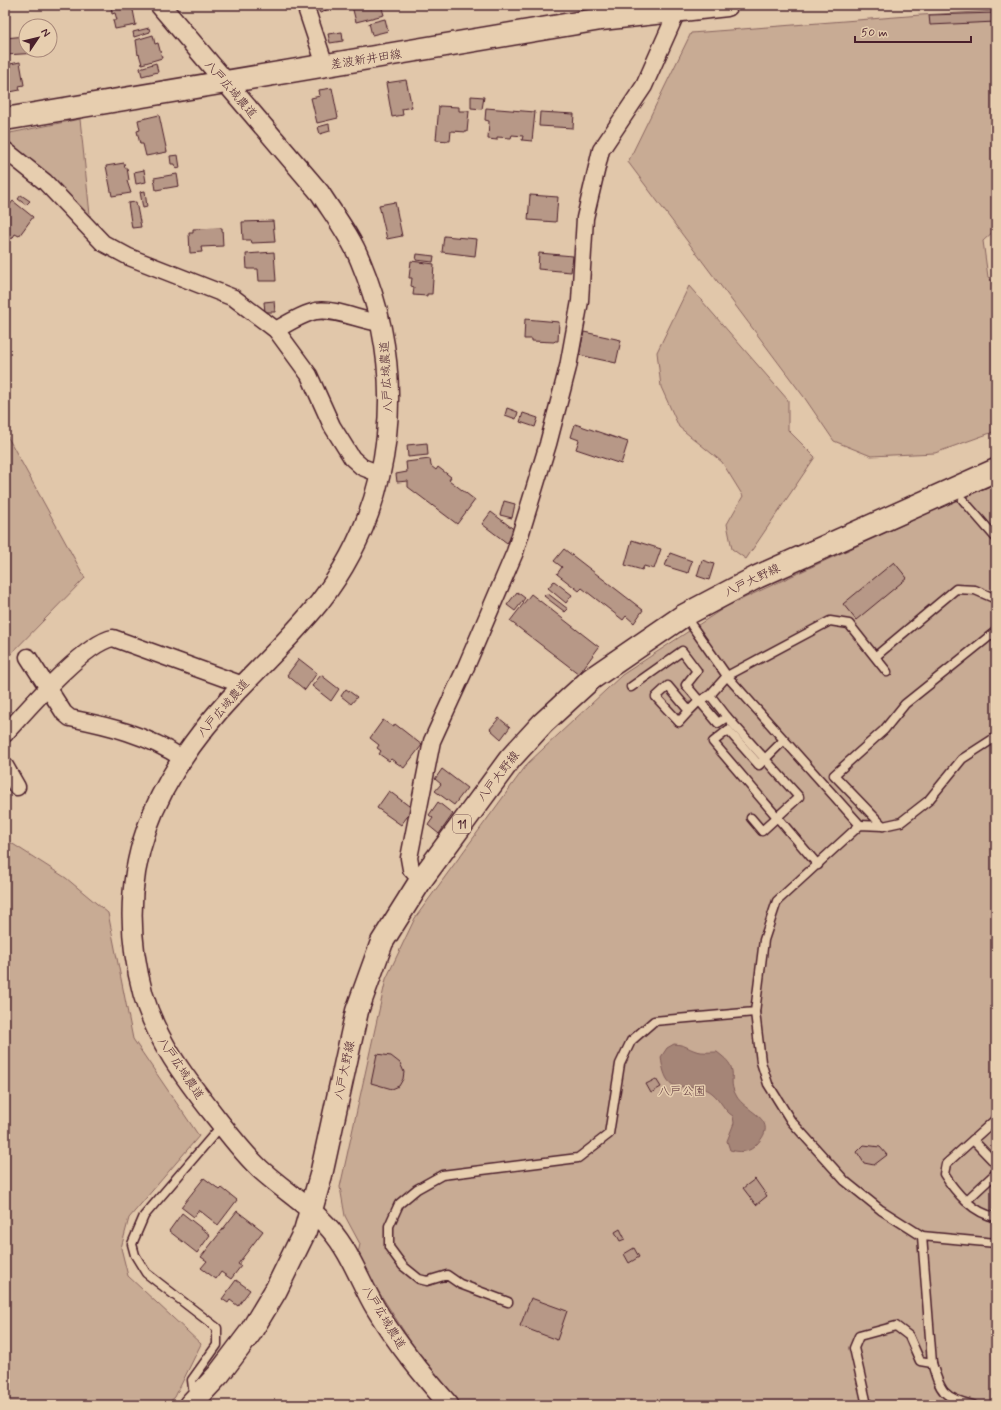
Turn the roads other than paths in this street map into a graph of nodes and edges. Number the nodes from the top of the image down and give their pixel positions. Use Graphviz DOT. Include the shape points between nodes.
graph roads {
  1 [pos="160,5"];
  2 [pos="305,5"];
  3 [pos="727,5"];
  4 [pos="679,7"];
  5 [pos="325,65"];
  6 [pos="225,83"];
  7 [pos="5,119"];
  8 [pos="5,150"];
  9 [pos="381,323"];
  10 [pos="276,330"];
  11 [pos="996,470"];
  12 [pos="380,474"];
  13 [pos="962,500"];
  14 [pos="996,538"];
  15 [pos="996,599"];
  16 [pos="692,626"];
  17 [pos="996,631"];
  18 [pos="876,656"];
  19 [pos="28,657"];
  20 [pos="887,672"];
  21 [pos="727,676"];
  22 [pos="243,685"];
  23 [pos="631,687"];
  24 [pos="47,688"];
  25 [pos="710,695"];
  26 [pos="699,701"];
  27 [pos="689,711"];
  28 [pos="727,717"];
  29 [pos="5,734"];
  30 [pos="784,740"];
  31 [pos="994,741"];
  32 [pos="182,758"];
  33 [pos="765,758"];
  34 [pos="5,766"];
  35 [pos="17,787"];
  36 [pos="751,818"];
  37 [pos="776,818"];
  38 [pos="860,825"];
  39 [pos="883,826"];
  40 [pos="818,865"];
  41 [pos="421,880"];
  42 [pos="755,1012"];
  43 [pos="996,1119"];
  44 [pos="222,1125"];
  45 [pos="973,1140"];
  46 [pos="996,1164"];
  47 [pos="996,1173"];
  48 [pos="966,1201"];
  49 [pos="311,1211"];
  50 [pos="996,1217"];
  51 [pos="922,1236"];
  52 [pos="996,1243"];
  53 [pos="508,1302"];
  54 [pos="932,1363"];
  55 [pos="195,1400"];
  56 [pos="449,1405"];
  57 [pos="867,1405"];
  58 [pos="973,1405"];
  1 -- 6 [label="street, 八戸広域農道"];
  2 -- 5 [label="street"];
  3 -- 4 [label="main road, 差波新井田線"];
  4 -- 5 [label="main road, 差波新井田線"];
  4 -- 41 [label="street" via="644,86 601,150 585,218 580,300 568,367 548,444 515,552 432,741 409,858 411,869"];
  5 -- 6 [label="main road, 差波新井田線"];
  6 -- 7 [label="main road, 差波新井田線"];
  6 -- 9 [label="street, 八戸広域農道" via="320,194 341,225 359,257"];
  8 -- 10 [label="street" via="44,182 103,243 129,257 234,298"];
  9 -- 10 [label="street" via="316,311"];
  9 -- 12 [label="street, 八戸広域農道" via="387,356 389,401 387,438"];
  10 -- 12 [label="street" via="309,375 332,426 352,458 362,467"];
  11 -- 41 [label="main road, 八戸大野線 / 11" via="715,597 591,679 543,723 510,759"];
  12 -- 22 [label="street, 八戸広域農道" via="353,550 337,578 297,629"];
  13 -- 14 [label="lane"];
  15 -- 18 [label="lane" via="975,590 956,589"];
  16 -- 21 [label="lane"];
  17 -- 39 [label="lane" via="905,704 884,730 834,775"];
  18 -- 20 [label="lane"];
  18 -- 21 [label="lane" via="849,624 830,621"];
  19 -- 24 [label="street"];
  21 -- 25 [label="lane"];
  21 -- 30 [label="lane"];
  22 -- 24 [label="street" via="113,638 105,639"];
  22 -- 32 [label="street, 八戸広域農道"];
  23 -- 26 [label="lane" via="682,652 697,671 686,685"];
  24 -- 29 [label="street"];
  24 -- 32 [label="street" via="70,718 137,735 163,746"];
  25 -- 26 [label="lane"];
  25 -- 28 [label="lane"];
  26 -- 27 [label="lane"];
  26 -- 28 [label="lane" via="718,723"];
  28 -- 33 [label="lane"];
  30 -- 33 [label="lane"];
  30 -- 38 [label="lane"];
  31 -- 39 [label="lane" via="962,759 928,801 901,822"];
  32 -- 44 [label="street, 八戸広域農道" via="169,778 144,835 134,890 133,940 144,997 155,1027 187,1081"];
  33 -- 37 [label="lane" via="799,796"];
  33 -- 37 [label="lane" via="759,765 728,730 713,742"];
  34 -- 35 [label="street"];
  36 -- 37 [label="lane" via="762,831"];
  37 -- 40 [label="lane"];
  38 -- 39 [label="lane"];
  38 -- 40 [label="lane"];
  40 -- 42 [label="lane" via="777,901 764,940"];
  41 -- 49 [label="main road, 八戸大野線 / 11" via="382,942 357,1011"];
  42 -- 51 [label="lane" via="761,1062 768,1084 791,1121 845,1181 881,1210"];
  42 -- 53 [label="lane" via="654,1020 631,1041 620,1064 609,1134 578,1158 442,1175 399,1204 389,1226 389,1247 404,1266 419,1279 427,1281 448,1275 460,1284"];
  43 -- 45 [label="lane"];
  44 -- 49 [label="street, 八戸広域農道" via="240,1149"];
  44 -- 55 [label="lane" via="144,1216 132,1244 135,1255 146,1273 217,1328 217,1345 192,1380"];
  45 -- 46 [label="lane"];
  45 -- 48 [label="lane" via="946,1164 944,1170 947,1179"];
  47 -- 48 [label="lane"];
  48 -- 50 [label="lane" via="974,1208"];
  49 -- 55 [label="main road, 八戸大野線 / 11" via="294,1256 257,1321 219,1374"];
  49 -- 56 [label="street, 八戸広域農道" via="343,1246 394,1338"];
  51 -- 52 [label="lane"];
  51 -- 54 [label="lane"];
  54 -- 57 [label="lane" via="920,1361 910,1336 896,1326 859,1336 854,1348"];
  54 -- 58 [label="lane" via="938,1386 954,1400"];
}
